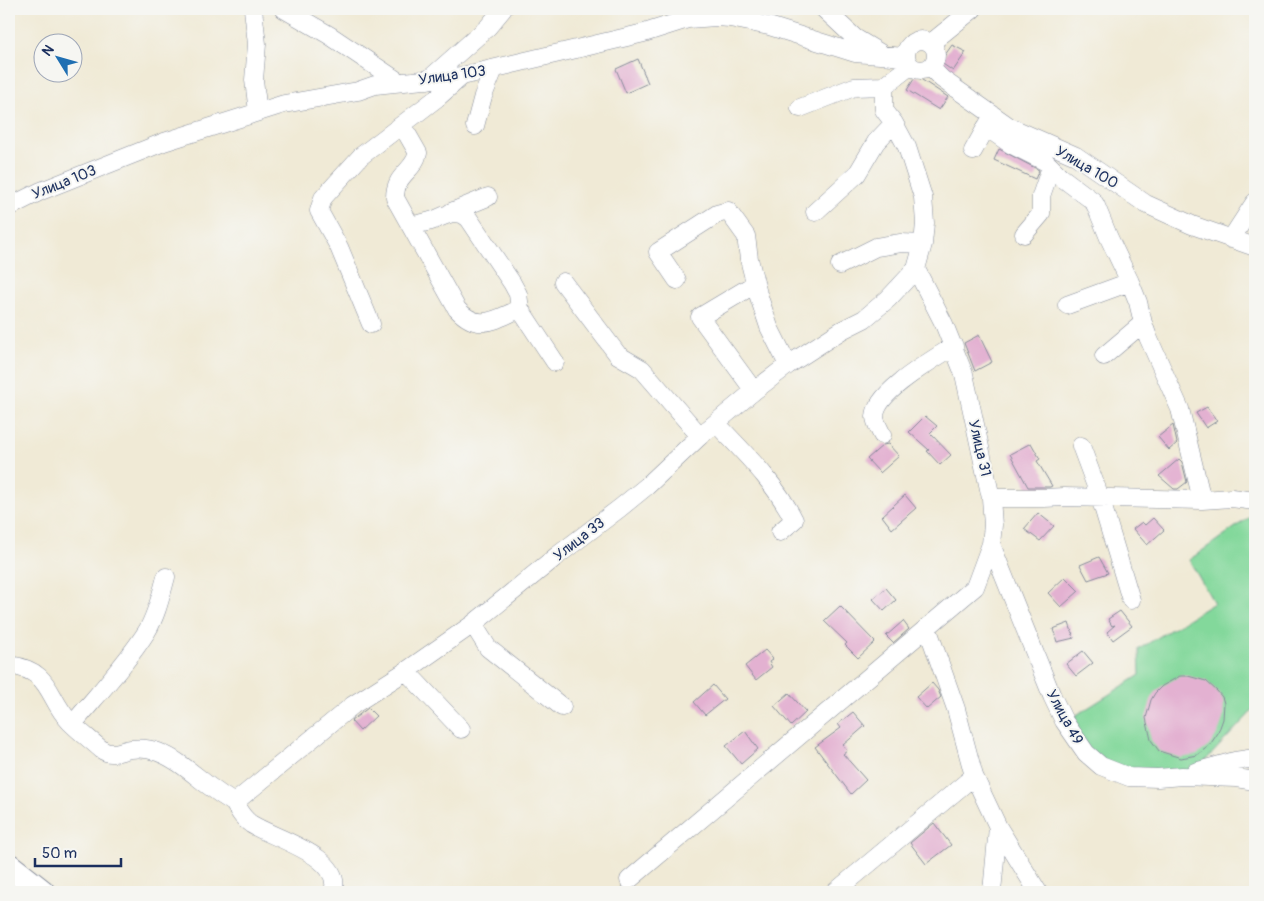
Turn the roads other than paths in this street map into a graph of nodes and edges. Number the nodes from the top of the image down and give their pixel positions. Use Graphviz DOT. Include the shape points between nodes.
graph roads {
  1 [pos="253,9"];
  2 [pos="284,9"];
  3 [pos="503,9"];
  4 [pos="824,9"];
  5 [pos="973,9"];
  6 [pos="931,43"];
  7 [pos="884,55"];
  8 [pos="908,62"];
  9 [pos="930,67"];
  10 [pos="494,69"];
  11 [pos="462,76"];
  12 [pos="428,80"];
  13 [pos="399,82"];
  14 [pos="884,86"];
  15 [pos="800,108"];
  16 [pos="258,112"];
  17 [pos="989,121"];
  18 [pos="894,123"];
  19 [pos="402,125"];
  20 [pos="475,126"];
  21 [pos="973,151"];
  22 [pos="1051,166"];
  23 [pos="488,197"];
  24 [pos="1255,202"];
  25 [pos="9,207"];
  26 [pos="451,212"];
  27 [pos="815,212"];
  28 [pos="411,226"];
  29 [pos="1024,234"];
  30 [pos="1231,239"];
  31 [pos="923,244"];
  32 [pos="1255,247"];
  33 [pos="840,265"];
  34 [pos="916,269"];
  35 [pos="677,280"];
  36 [pos="564,282"];
  37 [pos="1130,282"];
  38 [pos="755,284"];
  39 [pos="1067,305"];
  40 [pos="520,309"];
  41 [pos="1143,323"];
  42 [pos="372,324"];
  43 [pos="954,346"];
  44 [pos="1104,356"];
  45 [pos="555,362"];
  46 [pos="788,365"];
  47 [pos="754,391"];
  48 [pos="716,423"];
  49 [pos="882,435"];
  50 [pos="700,436"];
  51 [pos="1081,446"];
  52 [pos="1100,497"];
  53 [pos="992,498"];
  54 [pos="1202,500"];
  55 [pos="1255,502"];
  56 [pos="780,532"];
  57 [pos="991,544"];
  58 [pos="166,576"];
  59 [pos="1131,600"];
  60 [pos="473,624"];
  61 [pos="928,627"];
  62 [pos="9,665"];
  63 [pos="406,671"];
  64 [pos="562,707"];
  65 [pos="72,724"];
  66 [pos="460,729"];
  67 [pos="1255,758"];
  68 [pos="974,776"];
  69 [pos="1182,776"];
  70 [pos="1255,781"];
  71 [pos="234,803"];
  72 [pos="998,827"];
  73 [pos="9,866"];
  74 [pos="629,880"];
  75 [pos="42,892"];
  76 [pos="333,892"];
  77 [pos="835,892"];
  78 [pos="992,892"];
  79 [pos="1038,892"];
  1 -- 16 [label="street"];
  2 -- 13 [label="street"];
  3 -- 12 [label="street" via="488,27"];
  4 -- 7 [label="street" via="855,38"];
  5 -- 6 [label="street"];
  6 -- 8 [label="street" via="922,39 908,46"];
  6 -- 9 [label="street" via="936,58"];
  7 -- 8 [label="street, Улица 103"];
  7 -- 10 [label="street, Улица 103" via="855,53 768,26 716,17 688,19 644,33"];
  8 -- 9 [label="street" via="920,70"];
  8 -- 14 [label="street"];
  9 -- 17 [label="street, Улица 100"];
  10 -- 11 [label="street, Улица 103"];
  10 -- 20 [label="street"];
  11 -- 12 [label="street, Улица 103"];
  11 -- 19 [label="street"];
  12 -- 13 [label="street, Улица 103"];
  13 -- 16 [label="street, Улица 103" via="375,84 358,91"];
  14 -- 15 [label="street" via="854,87"];
  14 -- 18 [label="street" via="884,110"];
  16 -- 25 [label="street, Улица 103" via="164,142"];
  17 -- 21 [label="street"];
  17 -- 22 [label="street" via="1012,145"];
  17 -- 30 [label="street, Улица 100" via="1076,156 1154,208"];
  18 -- 27 [label="street" via="876,142 857,174"];
  18 -- 31 [label="street" via="907,147 924,197"];
  19 -- 28 [label="street" via="418,152 416,161 397,182 395,198"];
  19 -- 42 [label="street" via="361,156 323,198 319,211 339,247"];
  22 -- 29 [label="street" via="1041,196 1041,214"];
  22 -- 37 [label="street" via="1093,201"];
  23 -- 26 [label="street"];
  24 -- 30 [label="street"];
  26 -- 28 [label="street"];
  26 -- 40 [label="street" via="470,219 512,283"];
  28 -- 40 [label="street" via="465,318 475,323 485,322"];
  30 -- 32 [label="street, Улица 100"];
  31 -- 33 [label="street" via="876,247"];
  31 -- 34 [label="street"];
  34 -- 43 [label="street, Улица 31"];
  34 -- 46 [label="street, Улица 33" via="864,319"];
  35 -- 38 [label="street" via="658,252 717,214 728,211 746,236"];
  36 -- 50 [label="street" via="618,355 642,368"];
  37 -- 39 [label="street"];
  37 -- 41 [label="street"];
  38 -- 46 [label="street" via="769,327"];
  38 -- 47 [label="street" via="700,317"];
  40 -- 45 [label="street"];
  41 -- 44 [label="street"];
  41 -- 54 [label="street" via="1180,409"];
  43 -- 49 [label="street" via="902,380 880,403 875,417"];
  43 -- 53 [label="street, Улица 31" via="964,374"];
  46 -- 47 [label="street, Улица 33"];
  47 -- 48 [label="street, Улица 33"];
  48 -- 50 [label="street, Улица 33"];
  48 -- 56 [label="street" via="765,475 786,504 794,520"];
  50 -- 60 [label="street, Улица 33" via="647,486"];
  51 -- 52 [label="street"];
  52 -- 53 [label="street"];
  52 -- 54 [label="street"];
  52 -- 59 [label="street"];
  53 -- 57 [label="street, Улица 31" via="994,525"];
  54 -- 55 [label="street" via="1232,498"];
  57 -- 61 [label="street, Улица 31" via="975,587"];
  57 -- 69 [label="street, Улица 49" via="1052,696 1086,754 1101,766 1129,777"];
  58 -- 65 [label="street" via="147,631"];
  60 -- 63 [label="street, Улица 33"];
  60 -- 64 [label="street" via="488,648"];
  61 -- 68 [label="street" via="956,709"];
  61 -- 74 [label="street, Улица 31"];
  62 -- 65 [label="street" via="21,667 39,677"];
  63 -- 66 [label="street"];
  63 -- 71 [label="street, Улица 33" via="353,705"];
  65 -- 71 [label="street" via="109,753 145,749 167,756"];
  67 -- 69 [label="street"];
  68 -- 72 [label="street"];
  68 -- 77 [label="street"];
  69 -- 70 [label="street, Улица 49"];
  71 -- 76 [label="street" via="252,825 323,862 334,880"];
  72 -- 78 [label="street"];
  72 -- 79 [label="street"];
  73 -- 75 [label="highway"];
}
